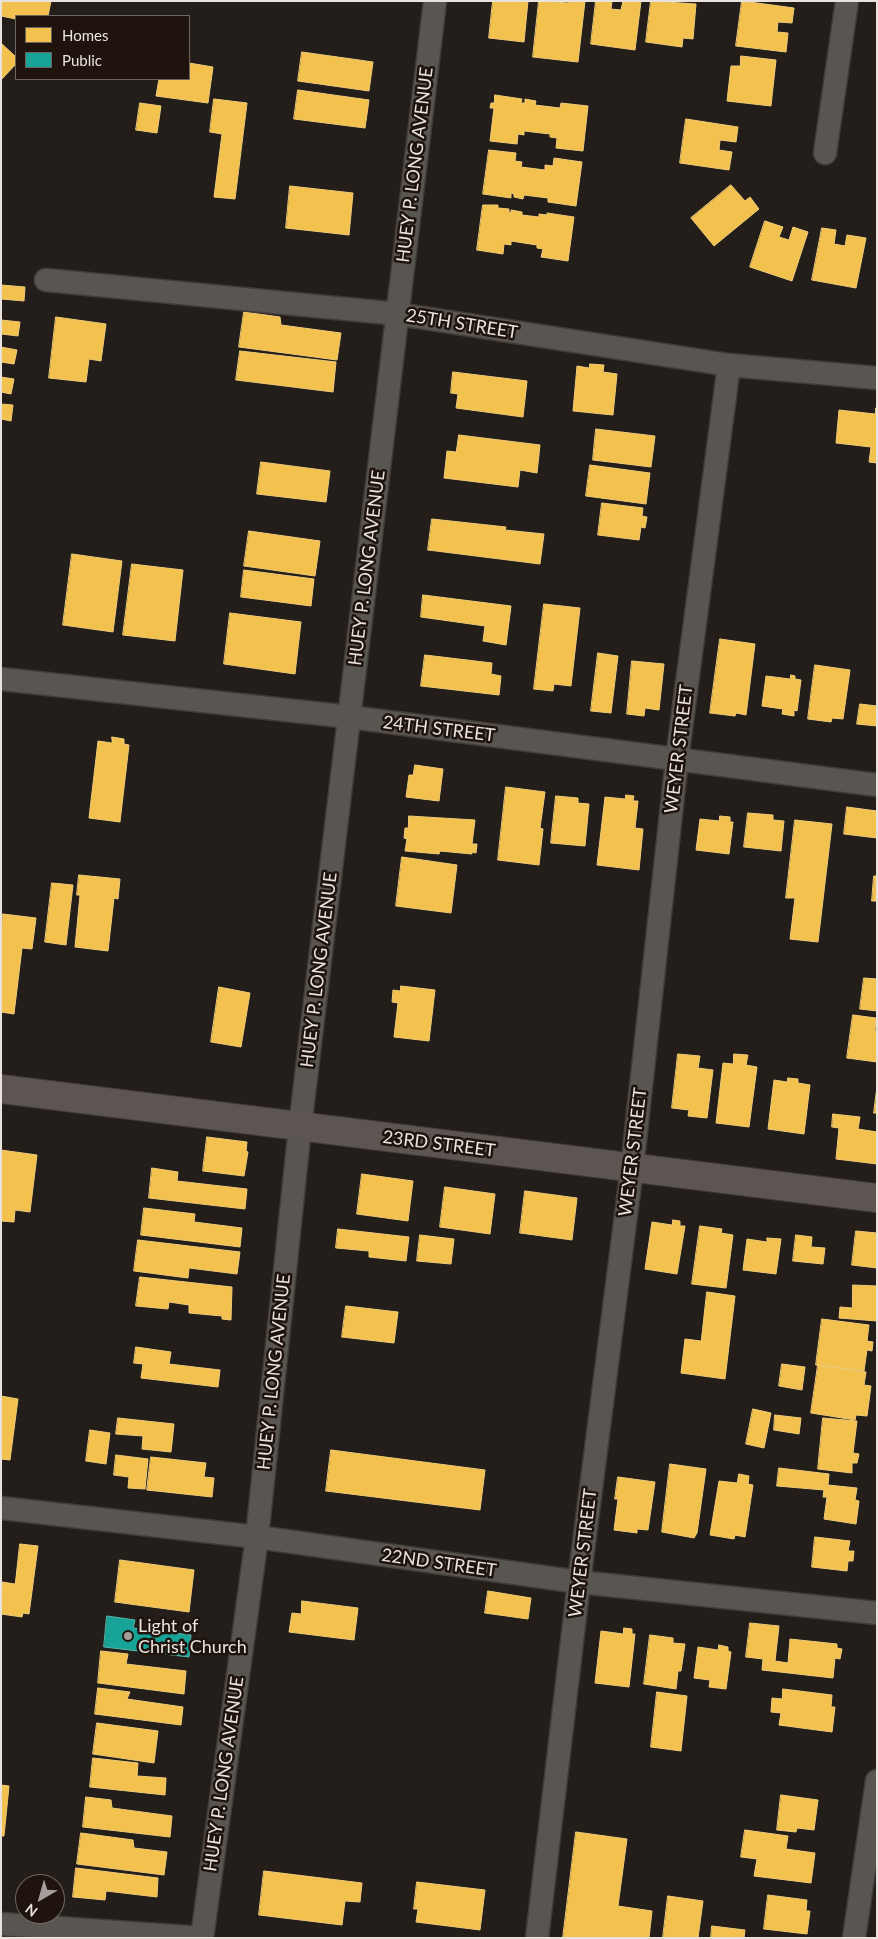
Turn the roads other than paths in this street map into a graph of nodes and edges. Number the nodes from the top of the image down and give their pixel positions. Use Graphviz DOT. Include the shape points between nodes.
graph roads {
  1 [pos="435,1"];
  2 [pos="847,1"];
  3 [pos="824,153"];
  4 [pos="46,280"];
  5 [pos="398,314"];
  6 [pos="729,365"];
  7 [pos="877,378"];
  8 [pos="1,679"];
  9 [pos="350,718"];
  10 [pos="677,759"];
  11 [pos="877,785"];
  12 [pos="1,1089"];
  13 [pos="300,1128"];
  14 [pos="632,1168"];
  15 [pos="877,1198"];
  16 [pos="1,1508"];
  17 [pos="257,1538"];
  18 [pos="580,1582"];
  19 [pos="877,1613"];
  20 [pos="877,1781"];
  21 [pos="1,1924"];
  22 [pos="202,1938"];
  23 [pos="537,1938"];
  24 [pos="854,1938"];
  1 -- 5 [label="street, HUEY P. LONG AVENUE"];
  2 -- 3 [label="street"];
  4 -- 5 [label="street, 25TH STREET"];
  5 -- 6 [label="street, 25TH STREET"];
  5 -- 9 [label="street, HUEY P. LONG AVENUE"];
  6 -- 7 [label="street, 25TH STREET"];
  6 -- 10 [label="street, WEYER STREET"];
  8 -- 9 [label="street, 24TH STREET"];
  9 -- 10 [label="street, 24TH STREET"];
  9 -- 13 [label="street, HUEY P. LONG AVENUE"];
  10 -- 11 [label="street, 24TH STREET"];
  10 -- 14 [label="street, WEYER STREET"];
  12 -- 13 [label="street, 23RD STREET"];
  13 -- 14 [label="street, 23RD STREET"];
  13 -- 17 [label="street, HUEY P. LONG AVENUE"];
  14 -- 15 [label="street, 23RD STREET"];
  14 -- 18 [label="street, WEYER STREET"];
  16 -- 17 [label="street, 22ND STREET"];
  17 -- 18 [label="street, 22ND STREET"];
  17 -- 22 [label="street, HUEY P. LONG AVENUE"];
  18 -- 19 [label="street, 22ND STREET"];
  18 -- 23 [label="street, WEYER STREET"];
  20 -- 24 [label="street"];
  21 -- 22 [label="street"];
}
